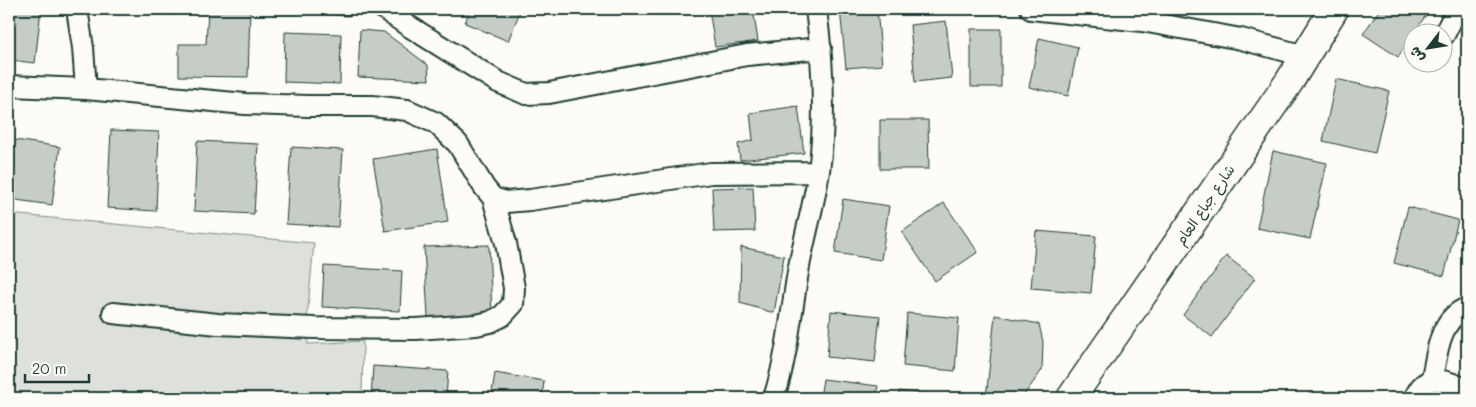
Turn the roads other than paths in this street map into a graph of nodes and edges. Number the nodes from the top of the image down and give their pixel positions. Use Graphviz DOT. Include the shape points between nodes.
graph roads {
  1 [pos="77,9"];
  2 [pos="384,9"];
  3 [pos="816,9"];
  4 [pos="1031,9"];
  5 [pos="1334,9"];
  6 [pos="1457,9"];
  7 [pos="1450,22"];
  8 [pos="821,48"];
  9 [pos="1305,56"];
  10 [pos="9,86"];
  11 [pos="86,89"];
  12 [pos="819,172"];
  13 [pos="493,198"];
  14 [pos="1467,308"];
  15 [pos="113,313"];
  16 [pos="1432,379"];
  17 [pos="1467,389"];
  18 [pos="774,398"];
  19 [pos="1071,398"];
  20 [pos="1414,398"];
  1 -- 11 [label="street"];
  2 -- 8 [label="street" via="498,82 526,94 549,93 747,55"];
  3 -- 8 [label="street"];
  4 -- 9 [label="street" via="1142,20 1241,39"];
  5 -- 9 [label="main road, شارع جباع العام"];
  6 -- 7 [label="street"];
  8 -- 12 [label="street"];
  9 -- 19 [label="main road, شارع جباع العام"];
  10 -- 11 [label="street"];
  11 -- 13 [label="street" via="245,104 372,106 407,110 436,124 458,144"];
  12 -- 13 [label="street" via="711,173 530,200 506,202"];
  12 -- 18 [label="street"];
  13 -- 15 [label="street" via="514,288 513,304 502,316 490,322 416,329 314,328 218,324"];
  14 -- 16 [label="street" via="1450,320 1443,330"];
  16 -- 17 [label="street"];
  16 -- 20 [label="street"];
}
